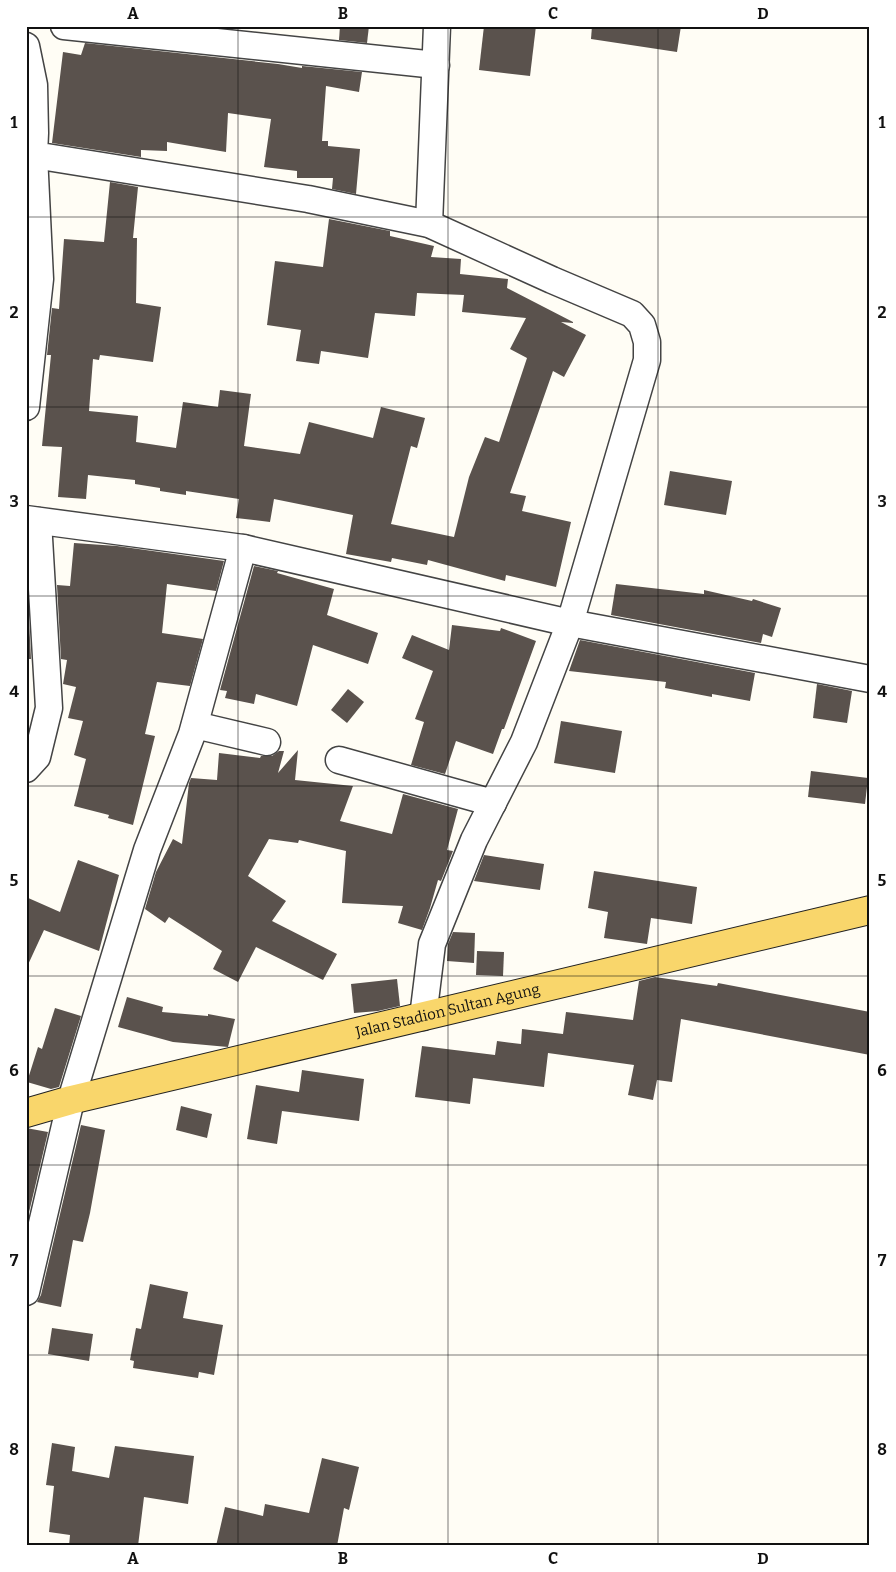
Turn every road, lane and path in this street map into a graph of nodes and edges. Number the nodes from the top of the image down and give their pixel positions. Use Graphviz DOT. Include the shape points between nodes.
graph roads {
  1 [pos="64,26"];
  2 [pos="437,26"];
  3 [pos="26,46"];
  4 [pos="436,65"];
  5 [pos="30,85"];
  6 [pos="34,155"];
  7 [pos="429,224"];
  8 [pos="33,280"];
  9 [pos="26,407"];
  10 [pos="32,520"];
  11 [pos="243,548"];
  12 [pos="570,623"];
  13 [pos="870,679"];
  14 [pos="195,725"];
  15 [pos="267,742"];
  16 [pos="340,760"];
  17 [pos="26,769"];
  18 [pos="493,803"];
  19 [pos="870,910"];
  20 [pos="423,1017"];
  21 [pos="71,1100"];
  22 [pos="26,1113"];
  23 [pos="26,1292"];
  1 -- 4 [label="street"];
  2 -- 4 [label="street"];
  3 -- 5 [label="street"];
  4 -- 7 [label="street"];
  5 -- 6 [label="street"];
  6 -- 7 [label="street" via="308,199"];
  6 -- 8 [label="street"];
  7 -- 12 [label="street" via="632,314 642,325 647,342 647,360"];
  8 -- 9 [label="street"];
  10 -- 11 [label="street"];
  10 -- 17 [label="street" via="49,708 37,757"];
  11 -- 12 [label="street"];
  11 -- 14 [label="street"];
  12 -- 13 [label="street"];
  12 -- 18 [label="street" via="524,742"];
  14 -- 15 [label="street"];
  14 -- 21 [label="street" via="146,850"];
  16 -- 18 [label="street"];
  18 -- 20 [label="street" via="474,840 432,944"];
  19 -- 20 [label="main road, Jalan Stadion Sultan Agung"];
  20 -- 21 [label="main road, Jalan Stadion Sultan Agung"];
  21 -- 22 [label="main road, Jalan Stadion Sultan Agung"];
  21 -- 23 [label="street"];
}
